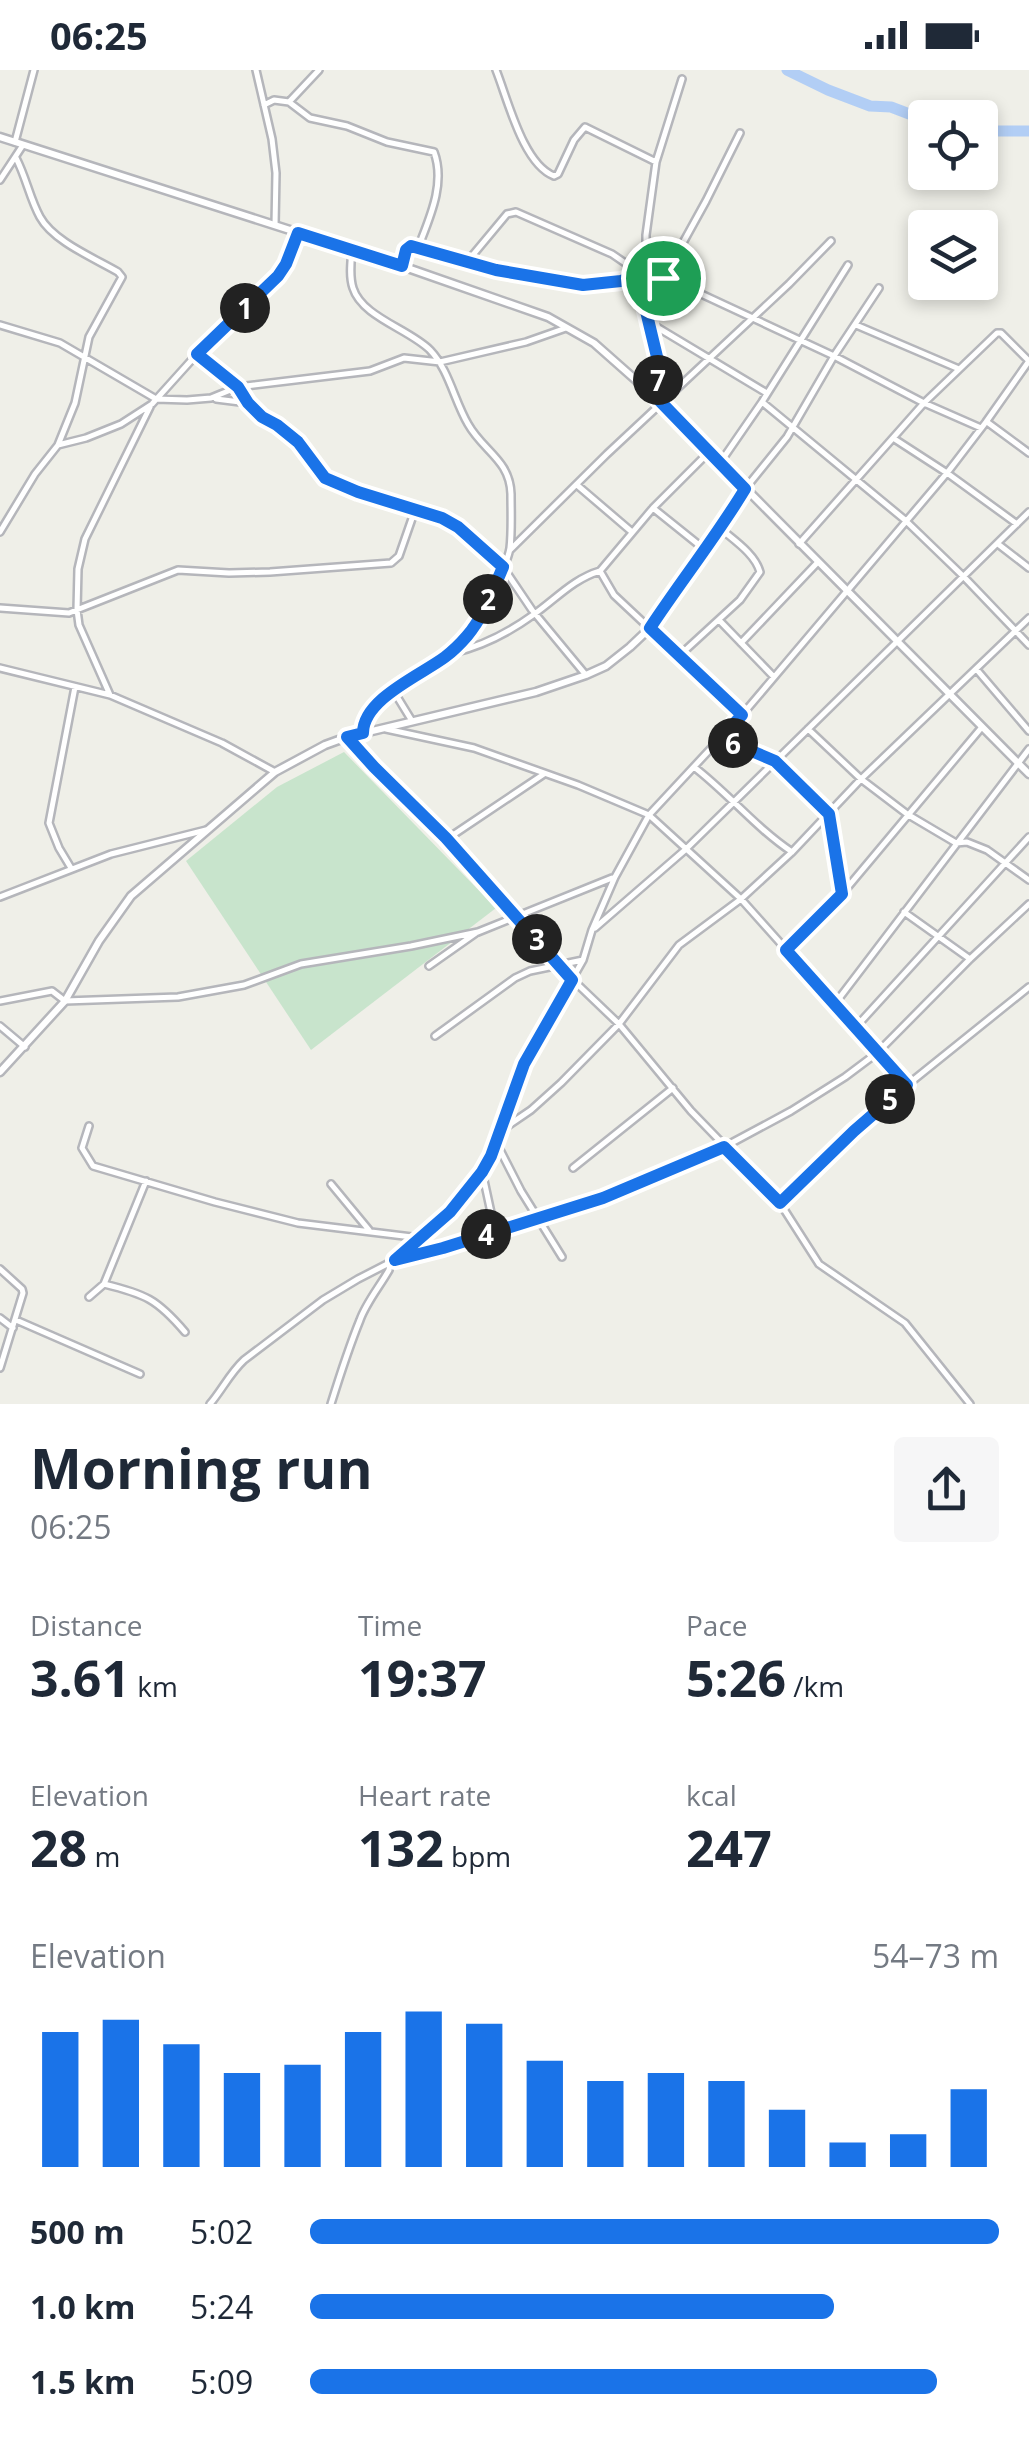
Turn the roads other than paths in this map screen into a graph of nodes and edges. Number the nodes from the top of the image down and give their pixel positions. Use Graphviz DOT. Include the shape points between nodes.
graph roads {
  1 [pos="34,70"];
  2 [pos="256,70"];
  3 [pos="319,70"];
  4 [pos="496,70"];
  5 [pos="682,80"];
  6 [pos="289,102"];
  7 [pos="264,105"];
  8 [pos="740,133"];
  9 [pos="0,137"];
  10 [pos="19,143"];
  11 [pos="16,158"];
  12 [pos="656,162"];
  13 [pos="0,180"];
  14 [pos="275,226"];
  15 [pos="298,233"];
  16 [pos="831,240"];
  17 [pos="418,248"];
  18 [pos="352,250"];
  19 [pos="467,262"];
  20 [pos="848,265"];
  21 [pos="402,266"];
  22 [pos="643,275"];
  23 [pos="663,278"];
  24 [pos="879,288"];
  25 [pos="646,311"];
  26 [pos="752,319"];
  27 [pos="648,322"];
  28 [pos="0,325"];
  29 [pos="856,325"];
  30 [pos="568,326"];
  31 [pos="799,340"];
  32 [pos="197,354"];
  33 [pos="834,356"];
  34 [pos="84,357"];
  35 [pos="710,358"];
  36 [pos="1029,361"];
  37 [pos="440,362"];
  38 [pos="960,369"];
  39 [pos="238,387"];
  40 [pos="766,393"];
  41 [pos="210,398"];
  42 [pos="658,400"];
  43 [pos="154,402"];
  44 [pos="762,402"];
  45 [pos="248,403"];
  46 [pos="924,403"];
  47 [pos="986,422"];
  48 [pos="794,426"];
  49 [pos="981,428"];
  50 [pos="893,438"];
  51 [pos="58,445"];
  52 [pos="709,452"];
  53 [pos="1029,453"];
  54 [pos="720,463"];
  55 [pos="947,473"];
  56 [pos="854,480"];
  57 [pos="576,484"];
  58 [pos="745,489"];
  59 [pos="653,508"];
  60 [pos="416,510"];
  61 [pos="1029,512"];
  62 [pos="905,520"];
  63 [pos="1017,524"];
  64 [pos="721,529"];
  65 [pos="0,532"];
  66 [pos="632,532"];
  67 [pos="799,544"];
  68 [pos="998,544"];
  69 [pos="704,548"];
  70 [pos="510,550"];
  71 [pos="818,562"];
  72 [pos="503,567"];
  73 [pos="1029,568"];
  74 [pos="600,571"];
  75 [pos="964,577"];
  76 [pos="846,591"];
  77 [pos="0,608"];
  78 [pos="76,610"];
  79 [pos="535,614"];
  80 [pos="1029,618"];
  81 [pos="719,620"];
  82 [pos="650,628"];
  83 [pos="1016,631"];
  84 [pos="898,641"];
  85 [pos="742,644"];
  86 [pos="1029,645"];
  87 [pos="450,654"];
  88 [pos="680,656"];
  89 [pos="0,668"];
  90 [pos="977,670"];
  91 [pos="586,675"];
  92 [pos="774,677"];
  93 [pos="75,687"];
  94 [pos="393,690"];
  95 [pos="949,693"];
  96 [pos="110,695"];
  97 [pos="742,715"];
  98 [pos="412,721"];
  99 [pos="982,727"];
  100 [pos="383,728"];
  101 [pos="808,728"];
  102 [pos="1029,731"];
  103 [pos="363,733"];
  104 [pos="347,737"];
  105 [pos="721,738"];
  106 [pos="1029,749"];
  107 [pos="775,761"];
  108 [pos="1018,763"];
  109 [pos="694,768"];
  110 [pos="275,772"];
  111 [pos="546,774"];
  112 [pos="1029,774"];
  113 [pos="861,779"];
  114 [pos="734,801"];
  115 [pos="649,814"];
  116 [pos="829,814"];
  117 [pos="907,814"];
  118 [pos="206,830"];
  119 [pos="1029,836"];
  120 [pos="446,838"];
  121 [pos="956,843"];
  122 [pos="685,850"];
  123 [pos="792,852"];
  124 [pos="1006,861"];
  125 [pos="71,868"];
  126 [pos="615,876"];
  127 [pos="1029,880"];
  128 [pos="842,894"];
  129 [pos="0,897"];
  130 [pos="741,900"];
  131 [pos="1029,904"];
  132 [pos="904,912"];
  133 [pos="516,915"];
  134 [pos="592,930"];
  135 [pos="478,932"];
  136 [pos="939,935"];
  137 [pos="786,950"];
  138 [pos="970,959"];
  139 [pos="582,960"];
  140 [pos="429,966"];
  141 [pos="560,966"];
  142 [pos="572,980"];
  143 [pos="1029,987"];
  144 [pos="0,1001"];
  145 [pos="64,1002"];
  146 [pos="834,1005"];
  147 [pos="619,1024"];
  148 [pos="0,1026"];
  149 [pos="855,1028"];
  150 [pos="435,1036"];
  151 [pos="25,1047"];
  152 [pos="877,1053"];
  153 [pos="0,1072"];
  154 [pos="907,1085"];
  155 [pos="672,1088"];
  156 [pos="89,1126"];
  157 [pos="500,1130"];
  158 [pos="496,1142"];
  159 [pos="724,1147"];
  160 [pos="573,1168"];
  161 [pos="482,1172"];
  162 [pos="146,1181"];
  163 [pos="331,1184"];
  164 [pos="780,1203"];
  165 [pos="537,1218"];
  166 [pos="370,1230"];
  167 [pos="496,1231"];
  168 [pos="420,1238"];
  169 [pos="562,1256"];
  170 [pos="392,1261"];
  171 [pos="0,1269"];
  172 [pos="104,1284"];
  173 [pos="89,1297"];
  174 [pos="0,1318"];
  175 [pos="16,1320"];
  176 [pos="14,1328"];
  177 [pos="185,1332"];
  178 [pos="0,1368"];
  179 [pos="140,1374"];
  180 [pos="210,1404"];
  181 [pos="331,1404"];
  182 [pos="970,1404"];
  1 -- 10 [label="street"];
  2 -- 7 [label="street"];
  3 -- 6 [label="street"];
  4 -- 12 [label="street" via="520,134 548,175 558,174 585,127"];
  5 -- 12 [label="street"];
  6 -- 7 [label="street"];
  6 -- 17 [label="street" via="310,118 436,154 436,196"];
  7 -- 14 [label="street" via="276,173"];
  8 -- 23 [label="street"];
  9 -- 10 [label="street"];
  10 -- 11 [label="street"];
  10 -- 14 [label="street"];
  11 -- 13 [label="street"];
  11 -- 34 [label="street" via="47,227 121,276"];
  12 -- 22 [label="street"];
  14 -- 15 [label="street"];
  15 -- 18 [label="street"];
  15 -- 32 [label="street" via="278,276"];
  16 -- 26 [label="street"];
  17 -- 19 [label="street"];
  17 -- 21 [label="street" via="409,246"];
  18 -- 21 [label="street"];
  18 -- 37 [label="street" via="352,281 361,302"];
  19 -- 22 [label="street" via="583,285"];
  19 -- 22 [label="street" via="507,214 516,212 612,254"];
  20 -- 31 [label="street"];
  21 -- 30 [label="street"];
  22 -- 23 [label="street"];
  22 -- 25 [label="street"];
  23 -- 25 [label="street"];
  23 -- 26 [label="street"];
  24 -- 29 [label="street"];
  25 -- 27 [label="street"];
  26 -- 31 [label="street"];
  26 -- 35 [label="street"];
  27 -- 35 [label="street"];
  27 -- 42 [label="street"];
  28 -- 34 [label="street"];
  29 -- 33 [label="street"];
  29 -- 38 [label="street"];
  30 -- 37 [label="street"];
  30 -- 42 [label="street"];
  31 -- 33 [label="street"];
  31 -- 40 [label="street"];
  32 -- 39 [label="street"];
  32 -- 43 [label="street"];
  33 -- 46 [label="street"];
  33 -- 48 [label="street"];
  34 -- 43 [label="street"];
  34 -- 51 [label="street"];
  35 -- 40 [label="street"];
  35 -- 42 [label="street"];
  36 -- 38 [label="street" via="998,332"];
  36 -- 47 [label="street"];
  37 -- 39 [label="street" via="404,358 370,370"];
  37 -- 70 [label="street" via="470,428 510,478"];
  38 -- 46 [label="street"];
  39 -- 41 [label="street"];
  39 -- 45 [label="street"];
  40 -- 44 [label="street"];
  41 -- 43 [label="street"];
  41 -- 45 [label="street"];
  42 -- 52 [label="street"];
  42 -- 57 [label="street"];
  43 -- 51 [label="street" via="122,424"];
  43 -- 78 [label="street" via="85,539"];
  44 -- 48 [label="street"];
  44 -- 54 [label="street"];
  45 -- 60 [label="street" via="298,442 325,478"];
  46 -- 49 [label="street"];
  46 -- 50 [label="street"];
  47 -- 49 [label="street"];
  47 -- 53 [label="street"];
  48 -- 56 [label="street"];
  48 -- 58 [label="street"];
  49 -- 55 [label="street"];
  50 -- 55 [label="street"];
  50 -- 56 [label="street"];
  51 -- 65 [label="street"];
  52 -- 54 [label="street"];
  52 -- 59 [label="street"];
  54 -- 58 [label="street"];
  55 -- 62 [label="street"];
  55 -- 63 [label="street"];
  56 -- 62 [label="street"];
  56 -- 67 [label="street"];
  57 -- 66 [label="street"];
  57 -- 70 [label="street"];
  58 -- 64 [label="street"];
  58 -- 67 [label="street"];
  59 -- 66 [label="street"];
  59 -- 69 [label="street"];
  60 -- 72 [label="street" via="458,527"];
  60 -- 78 [label="street" via="392,563 178,570"];
  61 -- 63 [label="street"];
  62 -- 75 [label="street"];
  62 -- 76 [label="street"];
  63 -- 68 [label="street"];
  64 -- 69 [label="street"];
  64 -- 81 [label="street" via="760,572"];
  66 -- 74 [label="street"];
  67 -- 71 [label="street"];
  68 -- 73 [label="street"];
  68 -- 75 [label="street"];
  69 -- 82 [label="street"];
  70 -- 72 [label="street"];
  71 -- 76 [label="street"];
  71 -- 85 [label="street"];
  72 -- 79 [label="street"];
  72 -- 87 [label="street" via="474,627"];
  74 -- 79 [label="street"];
  74 -- 82 [label="street" via="614,595"];
  75 -- 83 [label="street"];
  75 -- 84 [label="street"];
  76 -- 84 [label="street"];
  76 -- 92 [label="street"];
  77 -- 78 [label="street"];
  78 -- 96 [label="street"];
  79 -- 87 [label="street" via="488,642"];
  79 -- 91 [label="street"];
  80 -- 83 [label="street"];
  81 -- 85 [label="street"];
  81 -- 88 [label="street"];
  82 -- 88 [label="street"];
  82 -- 91 [label="street"];
  83 -- 86 [label="street"];
  83 -- 90 [label="street"];
  84 -- 95 [label="street"];
  84 -- 101 [label="street"];
  85 -- 92 [label="street"];
  87 -- 94 [label="street"];
  88 -- 97 [label="street"];
  89 -- 93 [label="street"];
  90 -- 95 [label="street"];
  90 -- 102 [label="street"];
  91 -- 98 [label="street"];
  92 -- 97 [label="street"];
  93 -- 96 [label="street"];
  93 -- 125 [label="street" via="48,824"];
  94 -- 98 [label="street"];
  94 -- 103 [label="street" via="368,714"];
  95 -- 99 [label="street"];
  95 -- 113 [label="street"];
  96 -- 110 [label="street"];
  97 -- 105 [label="street"];
  98 -- 100 [label="street"];
  99 -- 108 [label="street"];
  99 -- 117 [label="street"];
  100 -- 103 [label="street"];
  100 -- 111 [label="street" via="474,748"];
  101 -- 107 [label="street"];
  101 -- 113 [label="street"];
  103 -- 104 [label="street"];
  104 -- 110 [label="street"];
  104 -- 120 [label="street"];
  105 -- 107 [label="street"];
  105 -- 109 [label="street"];
  106 -- 108 [label="street"];
  107 -- 114 [label="street"];
  107 -- 116 [label="street"];
  108 -- 112 [label="street"];
  108 -- 121 [label="street"];
  109 -- 114 [label="street"];
  109 -- 115 [label="street"];
  110 -- 118 [label="street"];
  111 -- 115 [label="street"];
  111 -- 120 [label="street"];
  113 -- 116 [label="street"];
  113 -- 117 [label="street"];
  114 -- 122 [label="street"];
  114 -- 123 [label="street"];
  115 -- 122 [label="street"];
  115 -- 126 [label="street"];
  116 -- 123 [label="street"];
  116 -- 128 [label="street"];
  117 -- 121 [label="street"];
  117 -- 128 [label="street"];
  118 -- 125 [label="street"];
  118 -- 145 [label="street" via="131,896"];
  119 -- 124 [label="street"];
  120 -- 133 [label="street"];
  121 -- 124 [label="street" via="975,843"];
  121 -- 132 [label="street"];
  122 -- 130 [label="street"];
  122 -- 134 [label="street"];
  123 -- 130 [label="street"];
  124 -- 127 [label="street"];
  124 -- 136 [label="street"];
  125 -- 129 [label="street"];
  126 -- 133 [label="street"];
  126 -- 134 [label="street"];
  128 -- 137 [label="street"];
  130 -- 137 [label="street"];
  130 -- 147 [label="street" via="679,946"];
  131 -- 138 [label="street"];
  132 -- 136 [label="street"];
  132 -- 146 [label="street"];
  133 -- 135 [label="street"];
  133 -- 141 [label="street"];
  134 -- 139 [label="street"];
  135 -- 140 [label="street"];
  135 -- 145 [label="street" via="301,964 244,985 178,997"];
  136 -- 138 [label="street"];
  136 -- 149 [label="street"];
  137 -- 146 [label="street"];
  138 -- 152 [label="street"];
  139 -- 141 [label="street"];
  139 -- 142 [label="street"];
  141 -- 142 [label="street"];
  141 -- 150 [label="street" via="516,978"];
  142 -- 147 [label="street"];
  142 -- 157 [label="street" via="524,1064"];
  143 -- 154 [label="street"];
  144 -- 145 [label="street" via="52,991"];
  145 -- 151 [label="street"];
  146 -- 149 [label="street"];
  147 -- 155 [label="street"];
  147 -- 157 [label="street" via="551,1092"];
  148 -- 151 [label="street"];
  149 -- 152 [label="street"];
  151 -- 153 [label="street"];
  152 -- 154 [label="street"];
  152 -- 159 [label="street"];
  154 -- 164 [label="street"];
  155 -- 159 [label="street"];
  155 -- 160 [label="street"];
  156 -- 162 [label="street" via="82,1148 93,1166"];
  157 -- 158 [label="street"];
  158 -- 161 [label="street"];
  158 -- 165 [label="street"];
  159 -- 164 [label="street"];
  159 -- 165 [label="street"];
  161 -- 167 [label="street"];
  161 -- 168 [label="street"];
  162 -- 166 [label="street" via="298,1223"];
  162 -- 172 [label="street"];
  163 -- 166 [label="street"];
  164 -- 182 [label="street" via="819,1264 906,1323"];
  165 -- 167 [label="street"];
  165 -- 169 [label="street"];
  166 -- 168 [label="street"];
  167 -- 170 [label="street"];
  168 -- 170 [label="street"];
  170 -- 180 [label="street" via="323,1300 254,1351"];
  170 -- 181 [label="street" via="361,1317"];
  171 -- 175 [label="street" via="23,1290"];
  172 -- 173 [label="street"];
  172 -- 177 [label="street" via="154,1300"];
  174 -- 176 [label="street"];
  175 -- 176 [label="street"];
  175 -- 179 [label="street"];
  176 -- 178 [label="street"];
}
